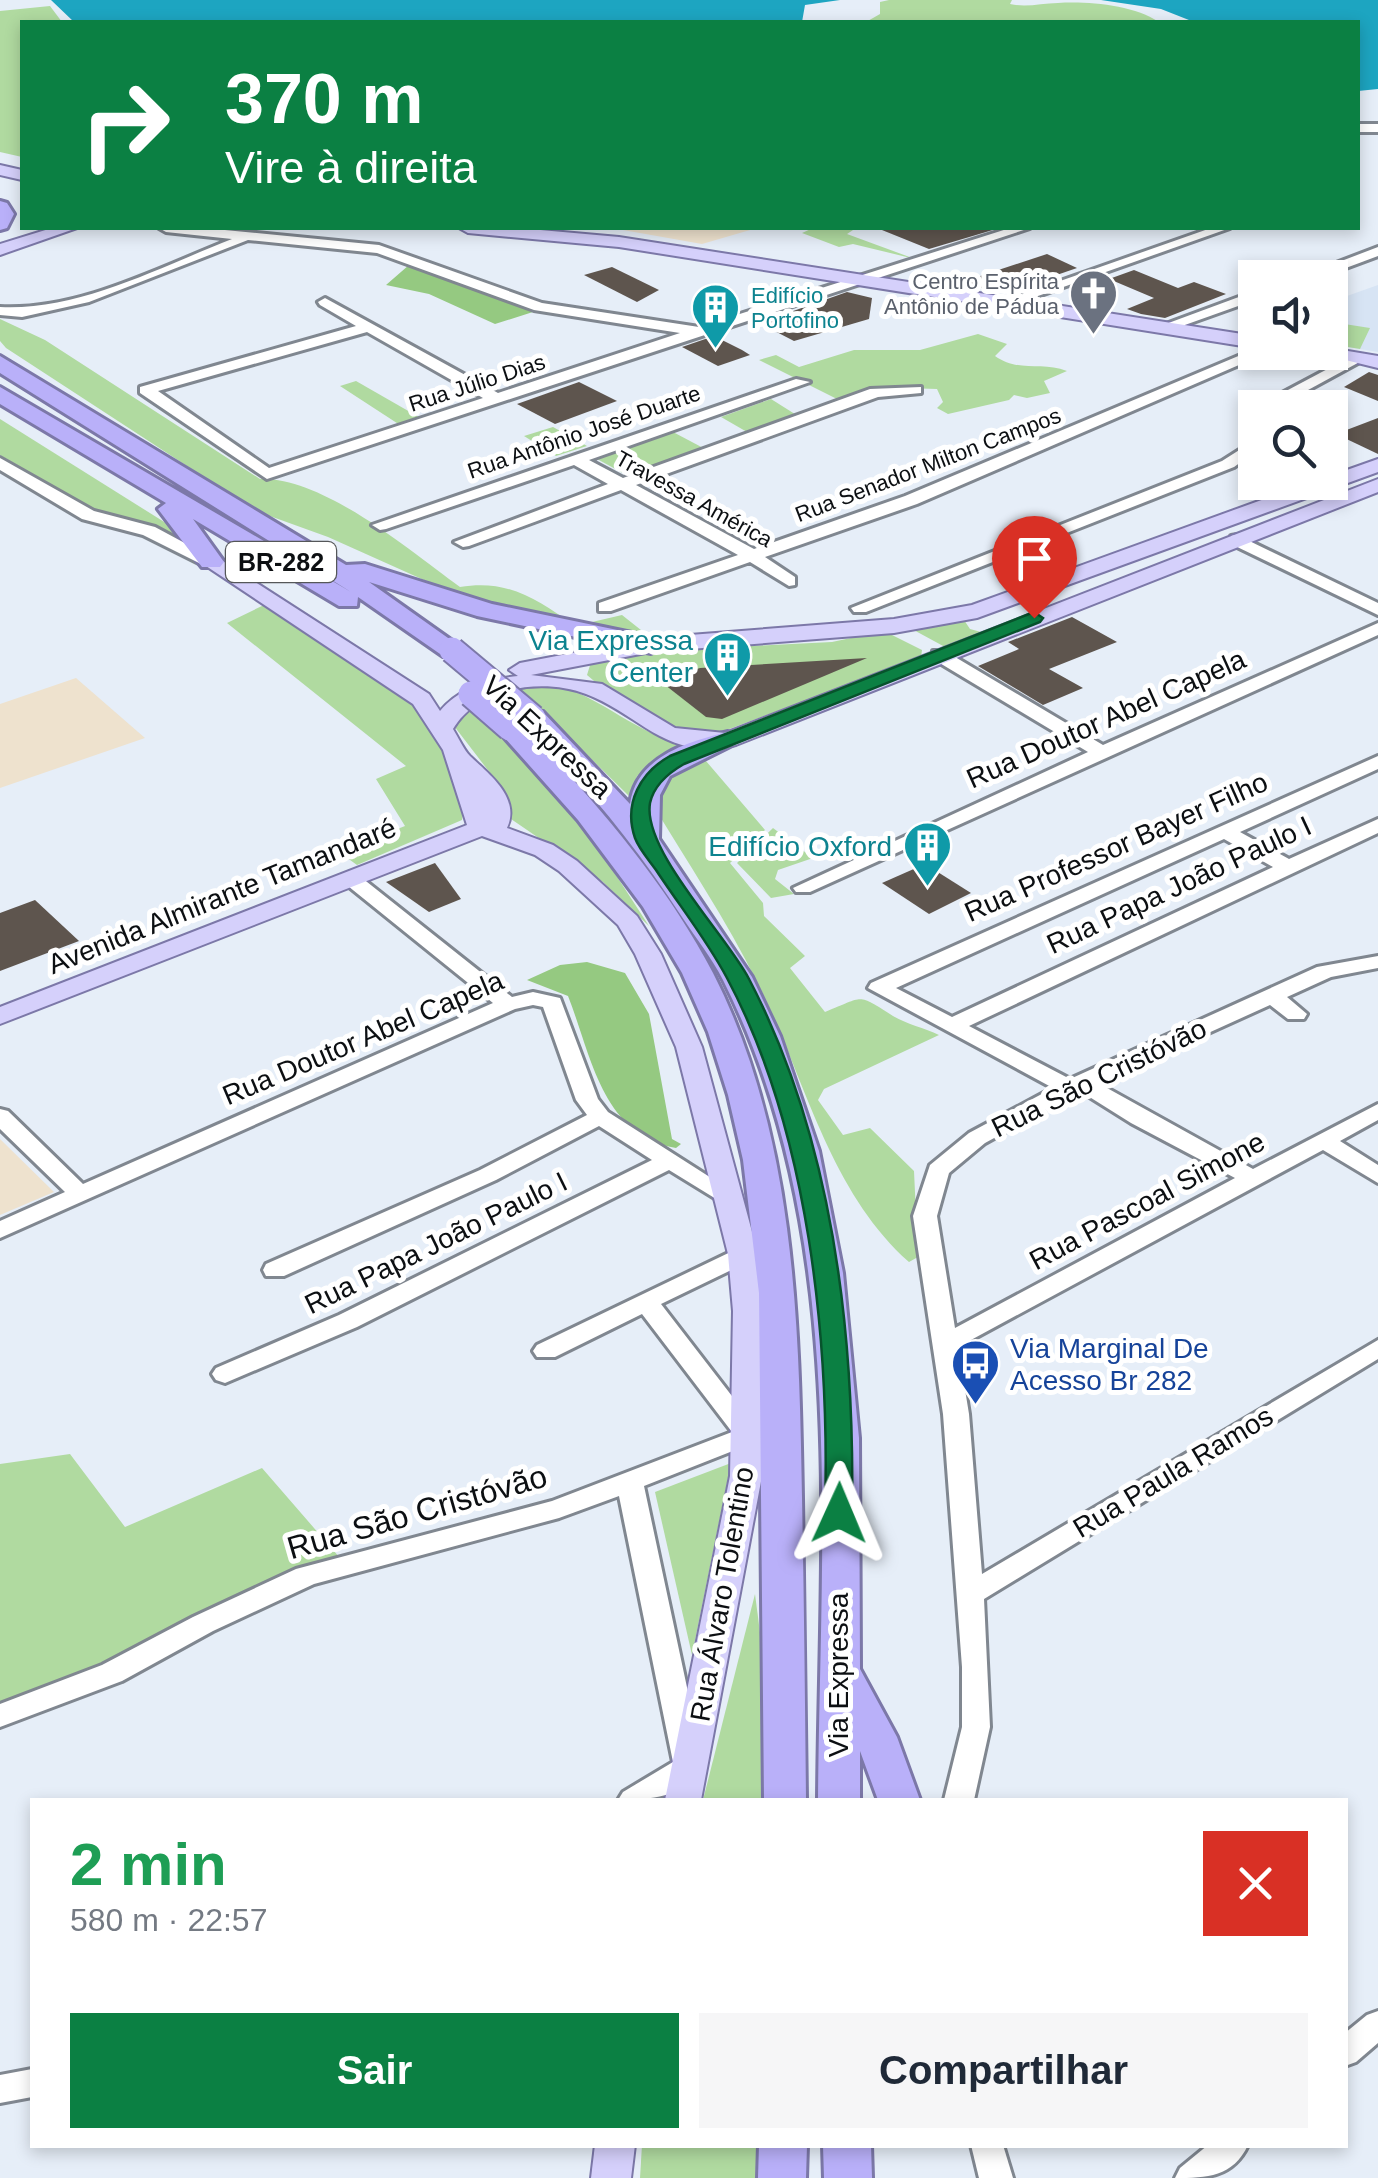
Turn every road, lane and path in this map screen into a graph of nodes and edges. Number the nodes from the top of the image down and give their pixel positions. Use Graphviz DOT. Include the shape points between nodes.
graph roads {
  1 [pos="0,207"];
  2 [pos="0,224"];
  3 [pos="62,230"];
  4 [pos="194,230"];
  5 [pos="490,230"];
  6 [pos="1017,230"];
  7 [pos="1217,230"];
  8 [pos="244,238"];
  9 [pos="0,250"];
  10 [pos="1378,251"];
  11 [pos="1348,262"];
  12 [pos="862,282"];
  13 [pos="1238,301"];
  14 [pos="325,302"];
  15 [pos="1002,304"];
  16 [pos="0,311"];
  17 [pos="369,327"];
  18 [pos="1163,328"];
  19 [pos="700,332"];
  20 [pos="1238,339"];
  21 [pos="0,354"];
  22 [pos="1348,357"];
  23 [pos="1357,359"];
  24 [pos="1238,362"];
  25 [pos="1378,362"];
  26 [pos="0,363"];
  27 [pos="802,382"];
  28 [pos="915,390"];
  29 [pos="1296,390"];
  30 [pos="0,394"];
  31 [pos="51,394"];
  32 [pos="498,400"];
  33 [pos="1238,457"];
  34 [pos="576,458"];
  35 [pos="0,462"];
  36 [pos="1378,466"];
  37 [pos="125,470"];
  38 [pos="623,484"];
  39 [pos="1378,485"];
  40 [pos="380,524"];
  41 [pos="1237,540"];
  42 [pos="463,542"];
  43 [pos="314,554"];
  44 [pos="754,556"];
  45 [pos="211,562"];
  46 [pos="789,581"];
  47 [pos="605,607"];
  48 [pos="860,608"];
  49 [pos="1378,610"];
  50 [pos="977,612"];
  51 [pos="894,626"];
  52 [pos="1009,627"];
  53 [pos="1378,628"];
  54 [pos="651,645"];
  55 [pos="939,654"];
  56 [pos="443,656"];
  57 [pos="586,656"];
  58 [pos="406,686"];
  59 [pos="591,688"];
  60 [pos="521,723"];
  61 [pos="449,738"];
  62 [pos="728,740"];
  63 [pos="1105,754"];
  64 [pos="1378,762"];
  65 [pos="1378,825"];
  66 [pos="476,827"];
  67 [pos="1224,831"];
  68 [pos="645,839"];
  69 [pos="1288,867"];
  70 [pos="350,878"];
  71 [pos="803,888"];
  72 [pos="1378,962"];
  73 [pos="1272,996"];
  74 [pos="508,1004"];
  75 [pos="1296,1014"];
  76 [pos="0,1016"];
  77 [pos="952,1026"];
  78 [pos="1075,1084"];
  79 [pos="1378,1111"];
  80 [pos="0,1116"];
  81 [pos="600,1117"];
  82 [pos="1324,1140"];
  83 [pos="670,1160"];
  84 [pos="1378,1176"];
  85 [pos="1253,1178"];
  86 [pos="80,1194"];
  87 [pos="729,1197"];
  88 [pos="0,1230"];
  89 [pos="743,1254"];
  90 [pos="275,1270"];
  91 [pos="646,1302"];
  92 [pos="944,1344"];
  93 [pos="1378,1348"];
  94 [pos="546,1351"];
  95 [pos="226,1374"];
  96 [pos="749,1435"];
  97 [pos="630,1484"];
  98 [pos="968,1596"];
  99 [pos="836,1662"];
  100 [pos="0,1716"];
  101 [pos="686,1784"];
  102 [pos="640,1798"];
  103 [pos="785,1798"];
  104 [pos="839,1798"];
  105 [pos="898,1798"];
  106 [pos="959,1798"];
  107 [pos="1378,2024"];
  108 [pos="1348,2049"];
  109 [pos="30,2083"];
  110 [pos="0,2089"];
  111 [pos="615,2148"];
  112 [pos="782,2148"];
  113 [pos="847,2148"];
  114 [pos="989,2148"];
  115 [pos="1228,2148"];
  116 [pos="611,2178"];
  117 [pos="782,2178"];
  118 [pos="848,2178"];
  119 [pos="996,2178"];
  120 [pos="1192,2178"];
  1 -- 2 [label="highway"];
  3 -- 9 [label="main road"];
  4 -- 8 [label="street"];
  5 -- 12 [label="main road" via="619,242"];
  6 -- 12 [label="street, Rua Júlio Dias"];
  7 -- 15 [label="street"];
  8 -- 16 [label="street" via="67,302"];
  8 -- 19 [label="street" via="379,249 540,307"];
  10 -- 11 [label="street"];
  12 -- 15 [label="main road"];
  12 -- 19 [label="street, Rua Júlio Dias"];
  13 -- 18 [label="street"];
  14 -- 17 [label="street"];
  15 -- 18 [label="main road"];
  17 -- 32 [label="street"];
  17 -- 32 [label="street, Rua Júlio Dias" via="146,390 267,474"];
  18 -- 20 [label="main road"];
  19 -- 32 [label="street, Rua Júlio Dias"];
  21 -- 31 [label="highway"];
  22 -- 23 [label="main road"];
  23 -- 25 [label="main road"];
  23 -- 29 [label="street"];
  24 -- 44 [label="street, Rua Senador Milton Campos" via="910,500"];
  26 -- 31 [label="highway, Via Expressa / BR-282"];
  27 -- 34 [label="street, Rua Antônio José Duarte"];
  28 -- 38 [label="street" via="876,392"];
  30 -- 37 [label="highway, Via Expressa / BR-282"];
  31 -- 43 [label="highway, Via Expressa / BR-282"];
  33 -- 48 [label="street"];
  34 -- 38 [label="street, Travessa América"];
  34 -- 40 [label="street, Rua Antônio José Duarte"];
  35 -- 45 [label="street" via="88,516 132,525"];
  36 -- 50 [label="main road"];
  37 -- 45 [label="highway" via="182,519"];
  37 -- 56 [label="highway, Via Expressa / BR-282"];
  38 -- 42 [label="street"];
  38 -- 44 [label="street, Travessa América"];
  39 -- 41 [label="main road"];
  41 -- 49 [label="street"];
  41 -- 52 [label="main road"];
  43 -- 54 [label="highway" via="486,611"];
  43 -- 56 [label="highway, Via Expressa / BR-282"];
  44 -- 46 [label="street, Travessa América"];
  44 -- 47 [label="street, Rua Senador Milton Campos"];
  45 -- 58 [label="main road"];
  50 -- 51 [label="main road"];
  50 -- 52 [label="main road" via="983,624"];
  51 -- 54 [label="main road"];
  51 -- 55 [label="main road"];
  52 -- 55 [label="main road"];
  53 -- 63 [label="street, Rua Doutor Abel Capela"];
  54 -- 57 [label="main road"];
  55 -- 62 [label="main road"];
  55 -- 63 [label="street"];
  56 -- 60 [label="highway, Via Expressa / BR-282, bridge"];
  57 -- 58 [label="main road" via="442,688"];
  57 -- 59 [label="main road" via="579,672"];
  58 -- 61 [label="main road"];
  59 -- 61 [label="main road" via="513,683 461,700 447,711"];
  59 -- 62 [label="main road" via="671,734"];
  60 -- 68 [label="highway, Via Expressa / BR-282" via="586,769"];
  60 -- 103 [label="highway, Via Expressa / BR-282" via="698,975 733,1064 761,1167 782,1321"];
  61 -- 66 [label="main road" via="498,804 500,820"];
  62 -- 68 [label="highway" via="658,771 640,803"];
  63 -- 71 [label="street, Rua Doutor Abel Capela"];
  64 -- 67 [label="street, Rua Professor Bayer Filho"];
  65 -- 69 [label="street, Rua Papa João Paulo I"];
  66 -- 70 [label="main road, Avenida Almirante Tamandaré"];
  66 -- 87 [label="main road, Rua Álvaro Tolentino" via="544,850 628,922 689,1046"];
  67 -- 69 [label="street"];
  67 -- 77 [label="street, Rua Professor Bayer Filho" via="879,988"];
  68 -- 99 [label="highway, Via Expressa / BR-282" via="737,977 802,1151 825,1273 840,1438"];
  69 -- 77 [label="street, Rua Papa João Paulo I"];
  70 -- 74 [label="street"];
  70 -- 76 [label="main road, Avenida Almirante Tamandaré"];
  72 -- 73 [label="street, Rua São Cristóvão" via="1324,972"];
  73 -- 75 [label="street"];
  73 -- 78 [label="street, Rua São Cristóvão"];
  74 -- 81 [label="street, Rua Doutor Abel Capela" via="532,998 552,1003 580,1083"];
  74 -- 86 [label="street, Rua Doutor Abel Capela"];
  77 -- 78 [label="street"];
  78 -- 85 [label="street"];
  78 -- 92 [label="street, Rua São Cristóvão" via="977,1138 938,1170 925,1216"];
  79 -- 82 [label="street, Rua Pascoal Simone"];
  80 -- 86 [label="street"];
  81 -- 83 [label="street"];
  81 -- 90 [label="street"];
  82 -- 84 [label="street"];
  82 -- 85 [label="street, Rua Pascoal Simone"];
  83 -- 87 [label="street"];
  83 -- 95 [label="street, Rua Papa João Paulo I" via="348,1321"];
  85 -- 92 [label="street, Rua Pascoal Simone"];
  86 -- 88 [label="street, Rua Doutor Abel Capela"];
  87 -- 89 [label="main road, Rua Álvaro Tolentino"];
  89 -- 91 [label="street"];
  89 -- 96 [label="main road, Rua Álvaro Tolentino"];
  91 -- 94 [label="street"];
  91 -- 96 [label="street"];
  92 -- 98 [label="street, Rua São Cristóvão" via="956,1414"];
  93 -- 98 [label="street, Rua Paula Ramos"];
  96 -- 97 [label="street, Rua São Cristóvão"];
  96 -- 101 [label="main road, Rua Álvaro Tolentino"];
  97 -- 100 [label="street, Rua São Cristóvão" via="306,1576 112,1674"];
  97 -- 101 [label="street"];
  98 -- 106 [label="street, Rua São Cristóvão" via="976,1712"];
  99 -- 104 [label="highway, Via Expressa / BR-282"];
  99 -- 105 [label="highway" via="876,1737"];
  101 -- 102 [label="street"];
  107 -- 108 [label="street"];
  109 -- 110 [label="street"];
  111 -- 116 [label="main road"];
  112 -- 117 [label="highway"];
  113 -- 118 [label="highway"];
  114 -- 119 [label="street"];
  115 -- 120 [label="street"];
}
